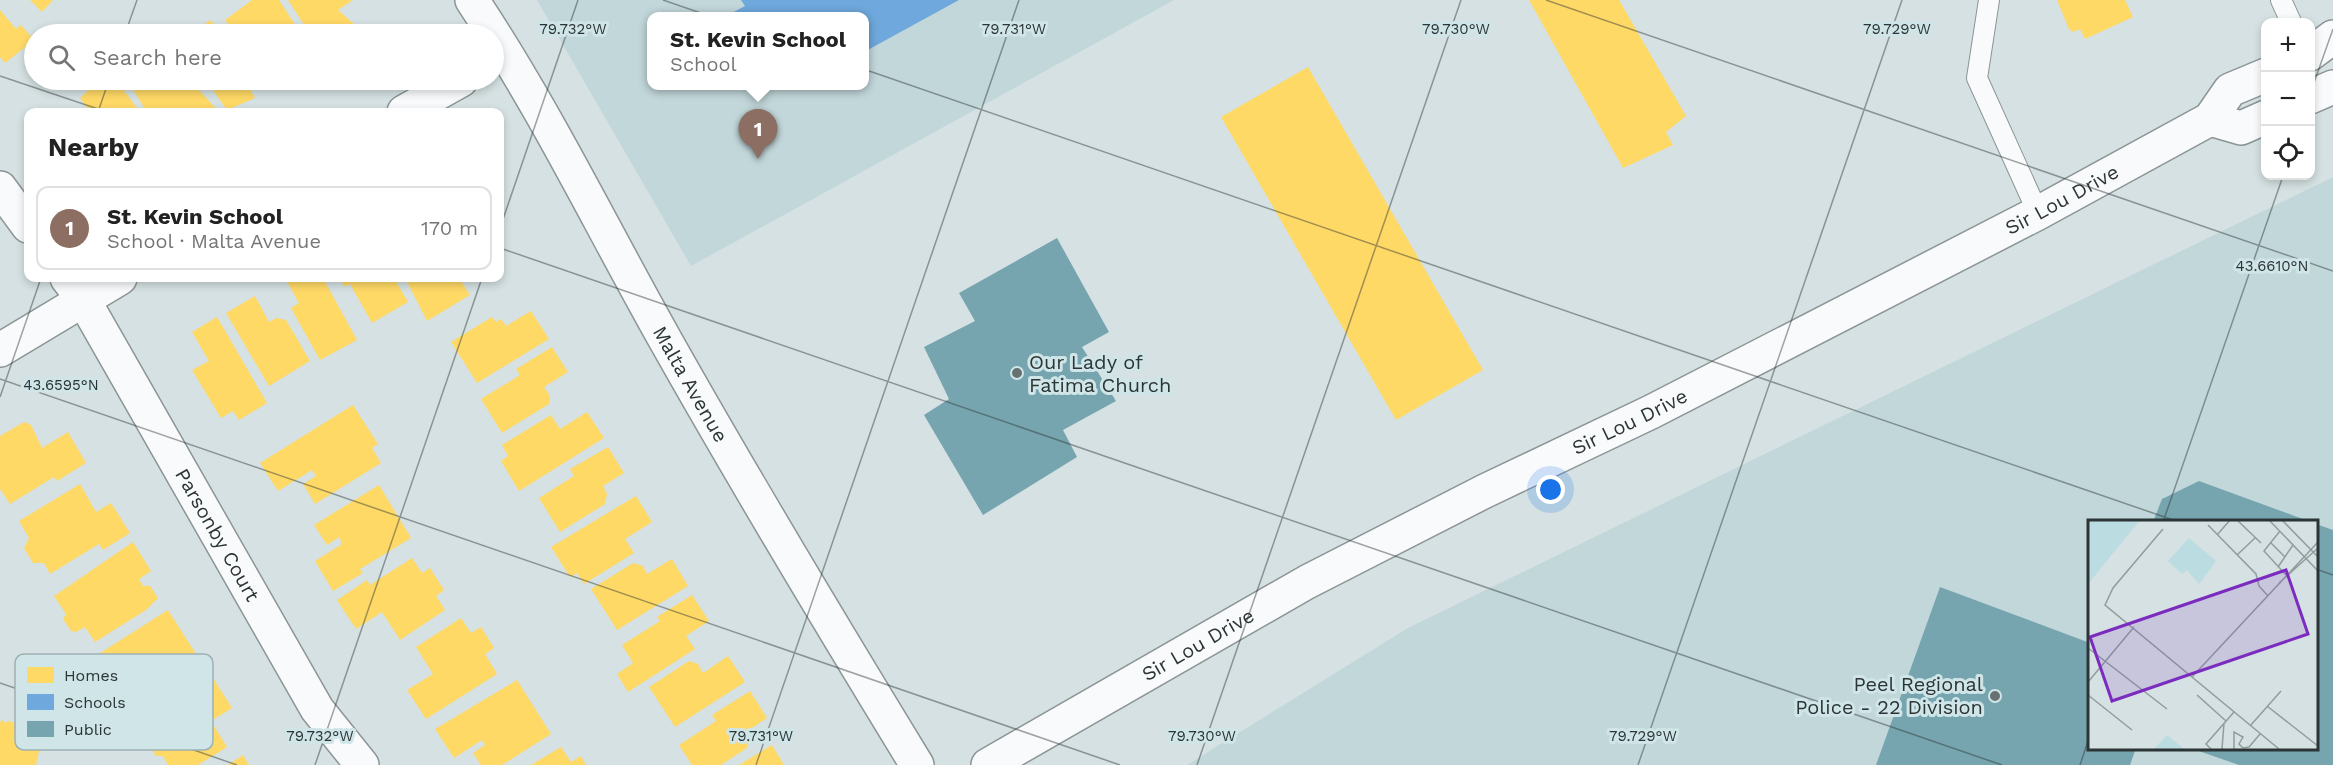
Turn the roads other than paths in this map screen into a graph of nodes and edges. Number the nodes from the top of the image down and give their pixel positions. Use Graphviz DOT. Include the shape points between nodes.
graph roads {
  1 [pos="472,0"];
  2 [pos="1989,0"];
  3 [pos="2281,0"];
  4 [pos="2289,18"];
  5 [pos="484,24"];
  6 [pos="2333,37"];
  7 [pos="2315,50"];
  8 [pos="504,63"];
  9 [pos="2261,77"];
  10 [pos="2333,87"];
  11 [pos="443,90"];
  12 [pos="2315,95"];
  13 [pos="411,108"];
  14 [pos="2210,119"];
  15 [pos="2261,119"];
  16 [pos="0,188"];
  17 [pos="2038,213"];
  18 [pos="24,221"];
  19 [pos="102,282"];
  20 [pos="75,288"];
  21 [pos="0,350"];
  22 [pos="362,765"];
  23 [pos="917,765"];
  24 [pos="988,765"];
  1 -- 5 [label="street, Malta Avenue"];
  2 -- 17 [label="lane" via="1977,78"];
  3 -- 4 [label="lane"];
  6 -- 7 [label="street"];
  8 -- 23 [label="street, Malta Avenue" via="592,201 666,342"];
  9 -- 14 [label="street, Sir Lou Drive" via="2230,90"];
  10 -- 12 [label="street"];
  11 -- 13 [label="street"];
  14 -- 15 [label="street" via="2241,128"];
  14 -- 17 [label="street, Sir Lou Drive"];
  16 -- 18 [label="street"];
  17 -- 24 [label="street, Sir Lou Drive" via="1651,412 1307,582"];
  19 -- 20 [label="street"];
  20 -- 21 [label="street"];
  20 -- 22 [label="street, Parsonby Court" via="317,709"];
}
